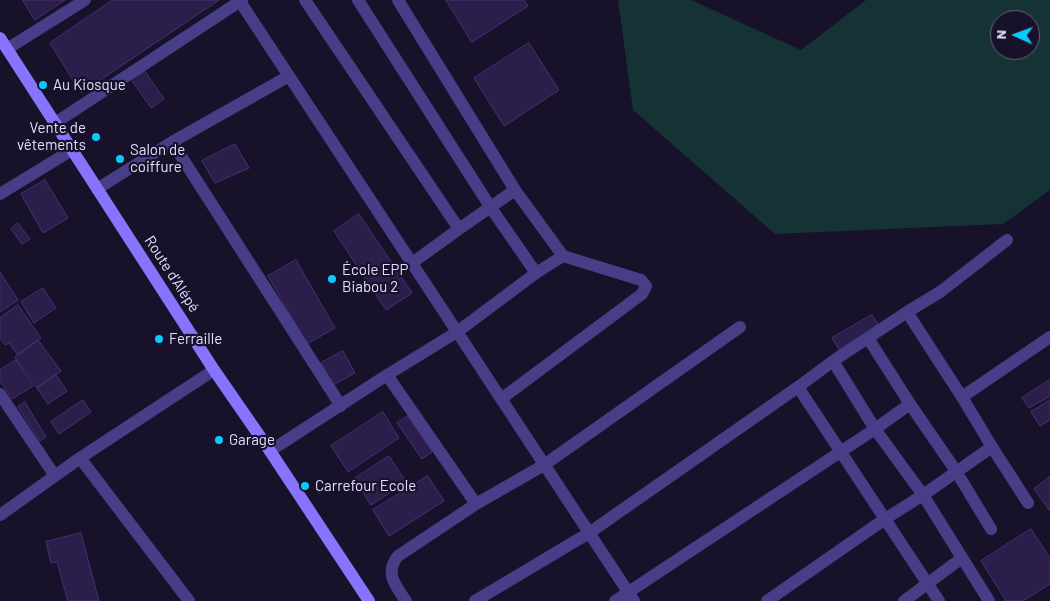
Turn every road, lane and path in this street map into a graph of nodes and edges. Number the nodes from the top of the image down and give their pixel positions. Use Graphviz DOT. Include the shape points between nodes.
graph roads {
  1 [pos="85,0"];
  2 [pos="240,0"];
  3 [pos="305,0"];
  4 [pos="358,0"];
  5 [pos="398,0"];
  6 [pos="4,43"];
  7 [pos="289,76"];
  8 [pos="55,123"];
  9 [pos="172,142"];
  10 [pos="72,150"];
  11 [pos="97,189"];
  12 [pos="515,190"];
  13 [pos="0,194"];
  14 [pos="491,208"];
  15 [pos="459,229"];
  16 [pos="1007,240"];
  17 [pos="564,256"];
  18 [pos="412,263"];
  19 [pos="536,273"];
  20 [pos="907,312"];
  21 [pos="740,327"];
  22 [pos="457,332"];
  23 [pos="1050,337"];
  24 [pos="868,338"];
  25 [pos="833,361"];
  26 [pos="214,370"];
  27 [pos="387,375"];
  28 [pos="798,387"];
  29 [pos="0,394"];
  30 [pos="962,397"];
  31 [pos="501,399"];
  32 [pos="910,404"];
  33 [pos="341,406"];
  34 [pos="876,429"];
  35 [pos="992,447"];
  36 [pos="270,451"];
  37 [pos="841,452"];
  38 [pos="80,458"];
  39 [pos="544,465"];
  40 [pos="956,471"];
  41 [pos="55,476"];
  42 [pos="922,495"];
  43 [pos="1028,503"];
  44 [pos="476,504"];
  45 [pos="0,515"];
  46 [pos="885,519"];
  47 [pos="991,529"];
  48 [pos="589,533"];
  49 [pos="962,558"];
  50 [pos="928,584"];
  51 [pos="631,597"];
  52 [pos="189,601"];
  53 [pos="369,601"];
  54 [pos="406,601"];
  55 [pos="475,601"];
  56 [pos="615,601"];
  57 [pos="767,601"];
  58 [pos="904,601"];
  59 [pos="939,601"];
  60 [pos="989,601"];
  1 -- 6 [label="street"];
  2 -- 7 [label="street"];
  2 -- 8 [label="street"];
  3 -- 15 [label="street"];
  4 -- 14 [label="street"];
  5 -- 12 [label="street"];
  6 -- 8 [label="main road, Route d'Alépé"];
  7 -- 9 [label="street"];
  7 -- 18 [label="street"];
  8 -- 10 [label="main road, Route d'Alépé"];
  9 -- 11 [label="street"];
  9 -- 33 [label="street"];
  10 -- 11 [label="main road, Route d'Alépé"];
  10 -- 13 [label="street"];
  11 -- 26 [label="main road, Route d'Alépé"];
  12 -- 14 [label="street"];
  12 -- 17 [label="street"];
  14 -- 15 [label="street"];
  14 -- 19 [label="street"];
  15 -- 18 [label="street"];
  16 -- 20 [label="street" via="940,292"];
  17 -- 19 [label="street"];
  17 -- 31 [label="street" via="641,280 646,286 642,294"];
  18 -- 22 [label="street"];
  19 -- 22 [label="street"];
  20 -- 24 [label="street"];
  20 -- 30 [label="street"];
  21 -- 39 [label="street"];
  22 -- 27 [label="street"];
  22 -- 31 [label="street"];
  23 -- 30 [label="street"];
  24 -- 25 [label="street"];
  24 -- 32 [label="street"];
  25 -- 28 [label="street"];
  25 -- 34 [label="street"];
  26 -- 36 [label="main road, Route d'Alépé"];
  26 -- 38 [label="street"];
  27 -- 33 [label="street"];
  27 -- 44 [label="street"];
  28 -- 37 [label="street"];
  28 -- 48 [label="street"];
  29 -- 41 [label="street"];
  30 -- 35 [label="street"];
  31 -- 39 [label="street"];
  32 -- 34 [label="street"];
  32 -- 40 [label="street"];
  33 -- 36 [label="street"];
  34 -- 37 [label="street"];
  34 -- 42 [label="street"];
  35 -- 40 [label="street"];
  35 -- 43 [label="street"];
  36 -- 53 [label="main road, Route d'Alépé"];
  37 -- 46 [label="street"];
  37 -- 51 [label="street"];
  38 -- 41 [label="street"];
  38 -- 52 [label="street"];
  39 -- 44 [label="street"];
  39 -- 48 [label="street"];
  40 -- 42 [label="street"];
  40 -- 47 [label="street"];
  41 -- 45 [label="street"];
  42 -- 46 [label="street"];
  42 -- 49 [label="street"];
  44 -- 54 [label="street" via="394,561 392,579"];
  46 -- 50 [label="street"];
  46 -- 57 [label="street"];
  48 -- 51 [label="street"];
  48 -- 55 [label="street"];
  49 -- 50 [label="street"];
  49 -- 60 [label="street"];
  50 -- 58 [label="street"];
  50 -- 59 [label="street"];
  51 -- 56 [label="street"];
}
